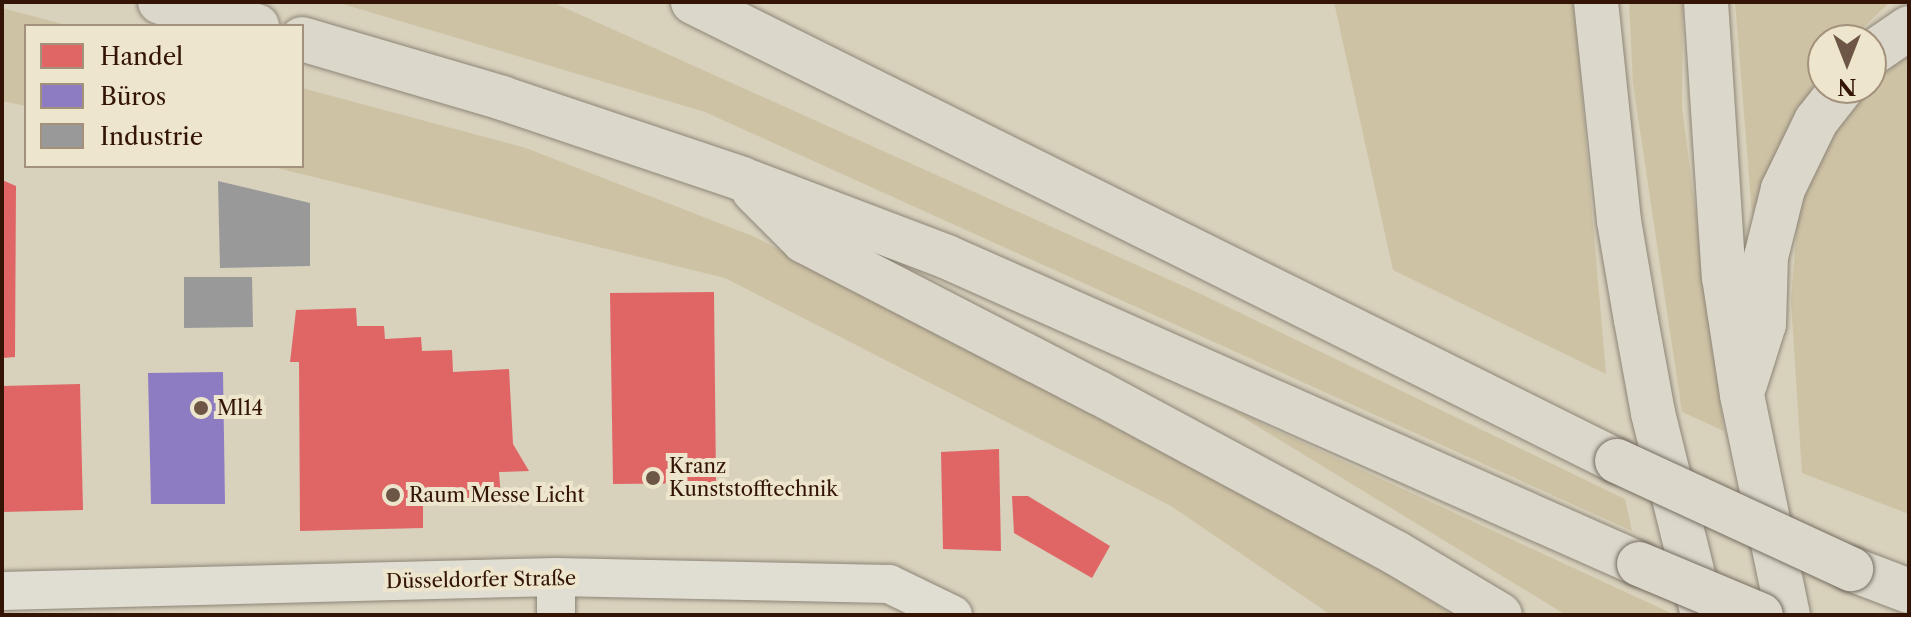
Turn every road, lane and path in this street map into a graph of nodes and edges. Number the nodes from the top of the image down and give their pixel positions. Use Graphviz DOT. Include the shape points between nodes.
graph roads {
  1 [pos="160,2"];
  2 [pos="693,2"];
  3 [pos="1596,2"];
  4 [pos="1706,2"];
  5 [pos="249,24"];
  6 [pos="1909,28"];
  7 [pos="304,40"];
  8 [pos="1887,43"];
  9 [pos="1829,104"];
  10 [pos="742,179"];
  11 [pos="1742,395"];
  12 [pos="556,577"];
  13 [pos="1905,588"];
  14 [pos="2,591"];
  15 [pos="556,615"];
  16 [pos="953,615"];
  17 [pos="1500,615"];
  18 [pos="1703,615"];
  19 [pos="1761,615"];
  20 [pos="1788,615"];
  1 -- 5 [label="highway"];
  2 -- 13 [label="highway, bridge" via="1617,461 1851,569"];
  3 -- 18 [label="highway" via="1619,221 1636,320"];
  4 -- 11 [label="highway" via="1714,176"];
  6 -- 8 [label="highway"];
  7 -- 10 [label="highway" via="502,98"];
  9 -- 11 [label="highway" via="1783,189 1766,257 1764,324"];
  10 -- 17 [label="highway" via="804,241 1099,393"];
  10 -- 19 [label="highway, bridge" via="1080,313"];
  11 -- 20 [label="highway"];
  12 -- 14 [label="street, Düsseldorfer Straße"];
  12 -- 15 [label="street"];
  12 -- 16 [label="street, Düsseldorfer Straße" via="889,584"];
}
